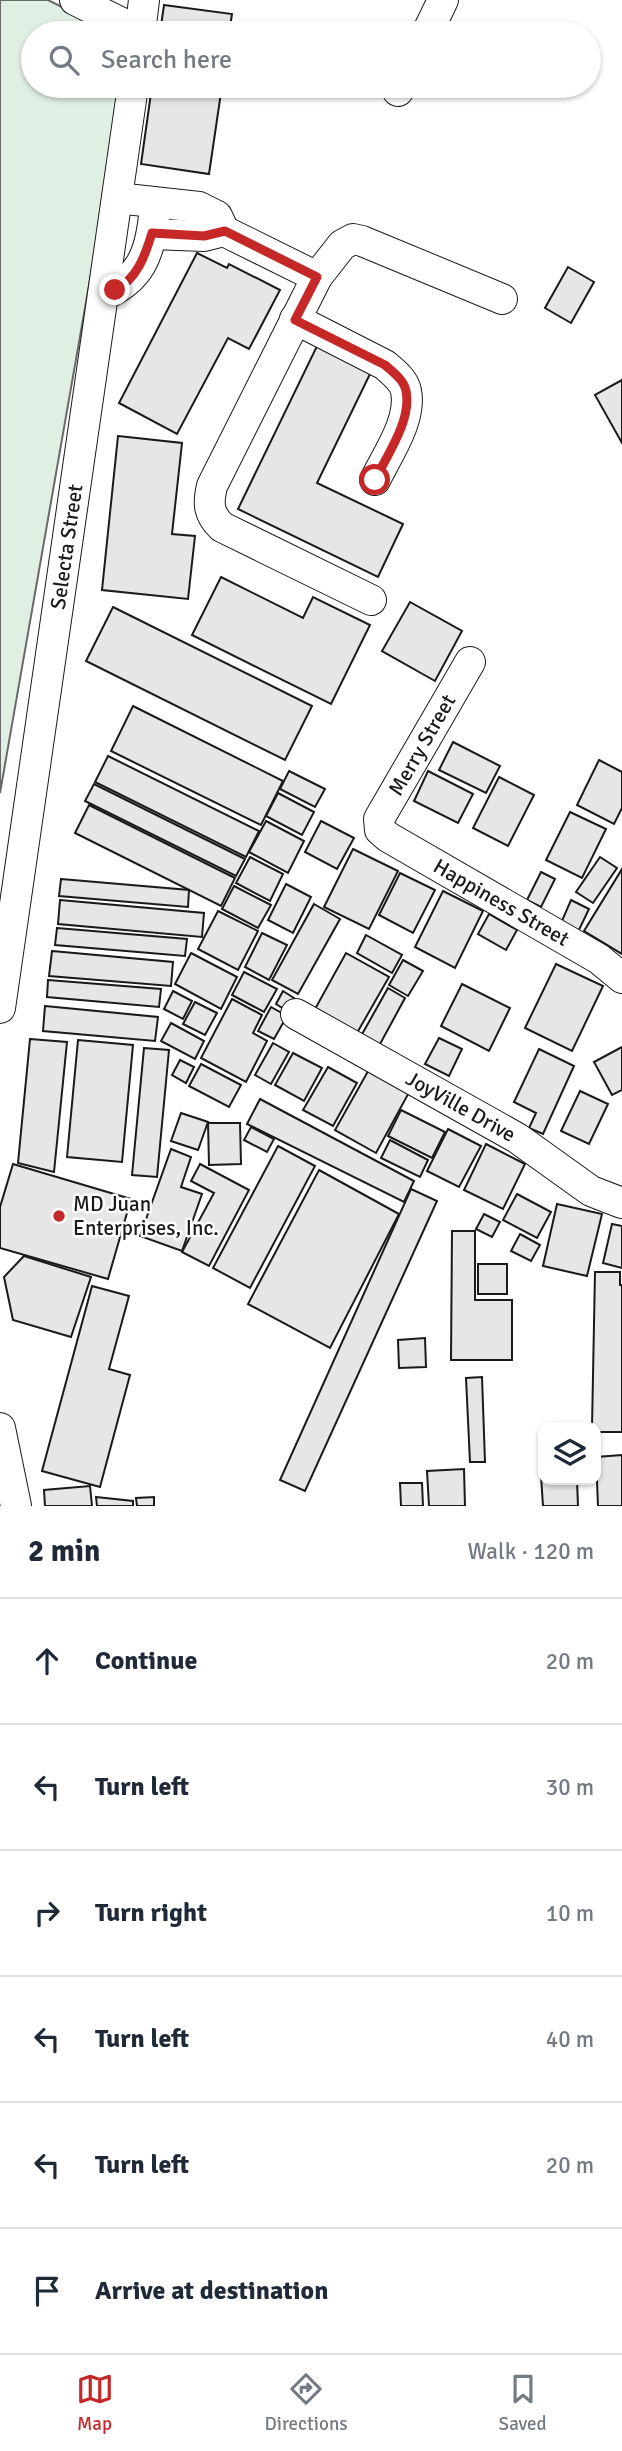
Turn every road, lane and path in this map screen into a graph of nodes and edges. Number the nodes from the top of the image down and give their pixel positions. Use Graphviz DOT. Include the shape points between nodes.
graph roads {
  1 [pos="75,0"];
  2 [pos="145,0"];
  3 [pos="443,0"];
  4 [pos="118,21"];
  5 [pos="142,21"];
  6 [pos="433,21"];
  7 [pos="131,98"];
  8 [pos="117,198"];
  9 [pos="155,202"];
  10 [pos="225,231"];
  11 [pos="152,233"];
  12 [pos="317,277"];
  13 [pos="103,295"];
  14 [pos="502,299"];
  15 [pos="295,320"];
  16 [pos="375,480"];
  17 [pos="371,600"];
  18 [pos="470,662"];
  19 [pos="380,830"];
  20 [pos="622,978"];
  21 [pos="0,1008"];
  22 [pos="296,1014"];
  23 [pos="622,1203"];
  24 [pos="0,1428"];
  25 [pos="16,1506"];
  1 -- 4 [label="street"];
  2 -- 5 [label="street"];
  3 -- 6 [label="street"];
  7 -- 8 [label="street, Selecta Street"];
  8 -- 9 [label="street"];
  8 -- 13 [label="street, Selecta Street"];
  9 -- 10 [label="street" via="209,211"];
  9 -- 11 [label="street"];
  10 -- 11 [label="street" via="204,236"];
  10 -- 12 [label="street"];
  11 -- 13 [label="street" via="133,277"];
  12 -- 14 [label="street" via="342,244 353,239"];
  12 -- 15 [label="street"];
  13 -- 21 [label="street, Selecta Street"];
  15 -- 16 [label="street" via="385,365 406,389 406,411"];
  15 -- 17 [label="street" via="212,486 210,511 230,532"];
  18 -- 19 [label="street, Merry Street" via="379,819"];
  19 -- 20 [label="street, Happiness Street" via="599,959"];
  22 -- 23 [label="street, JoyVille Drive" via="517,1138 591,1191"];
  24 -- 25 [label="street"];
}
